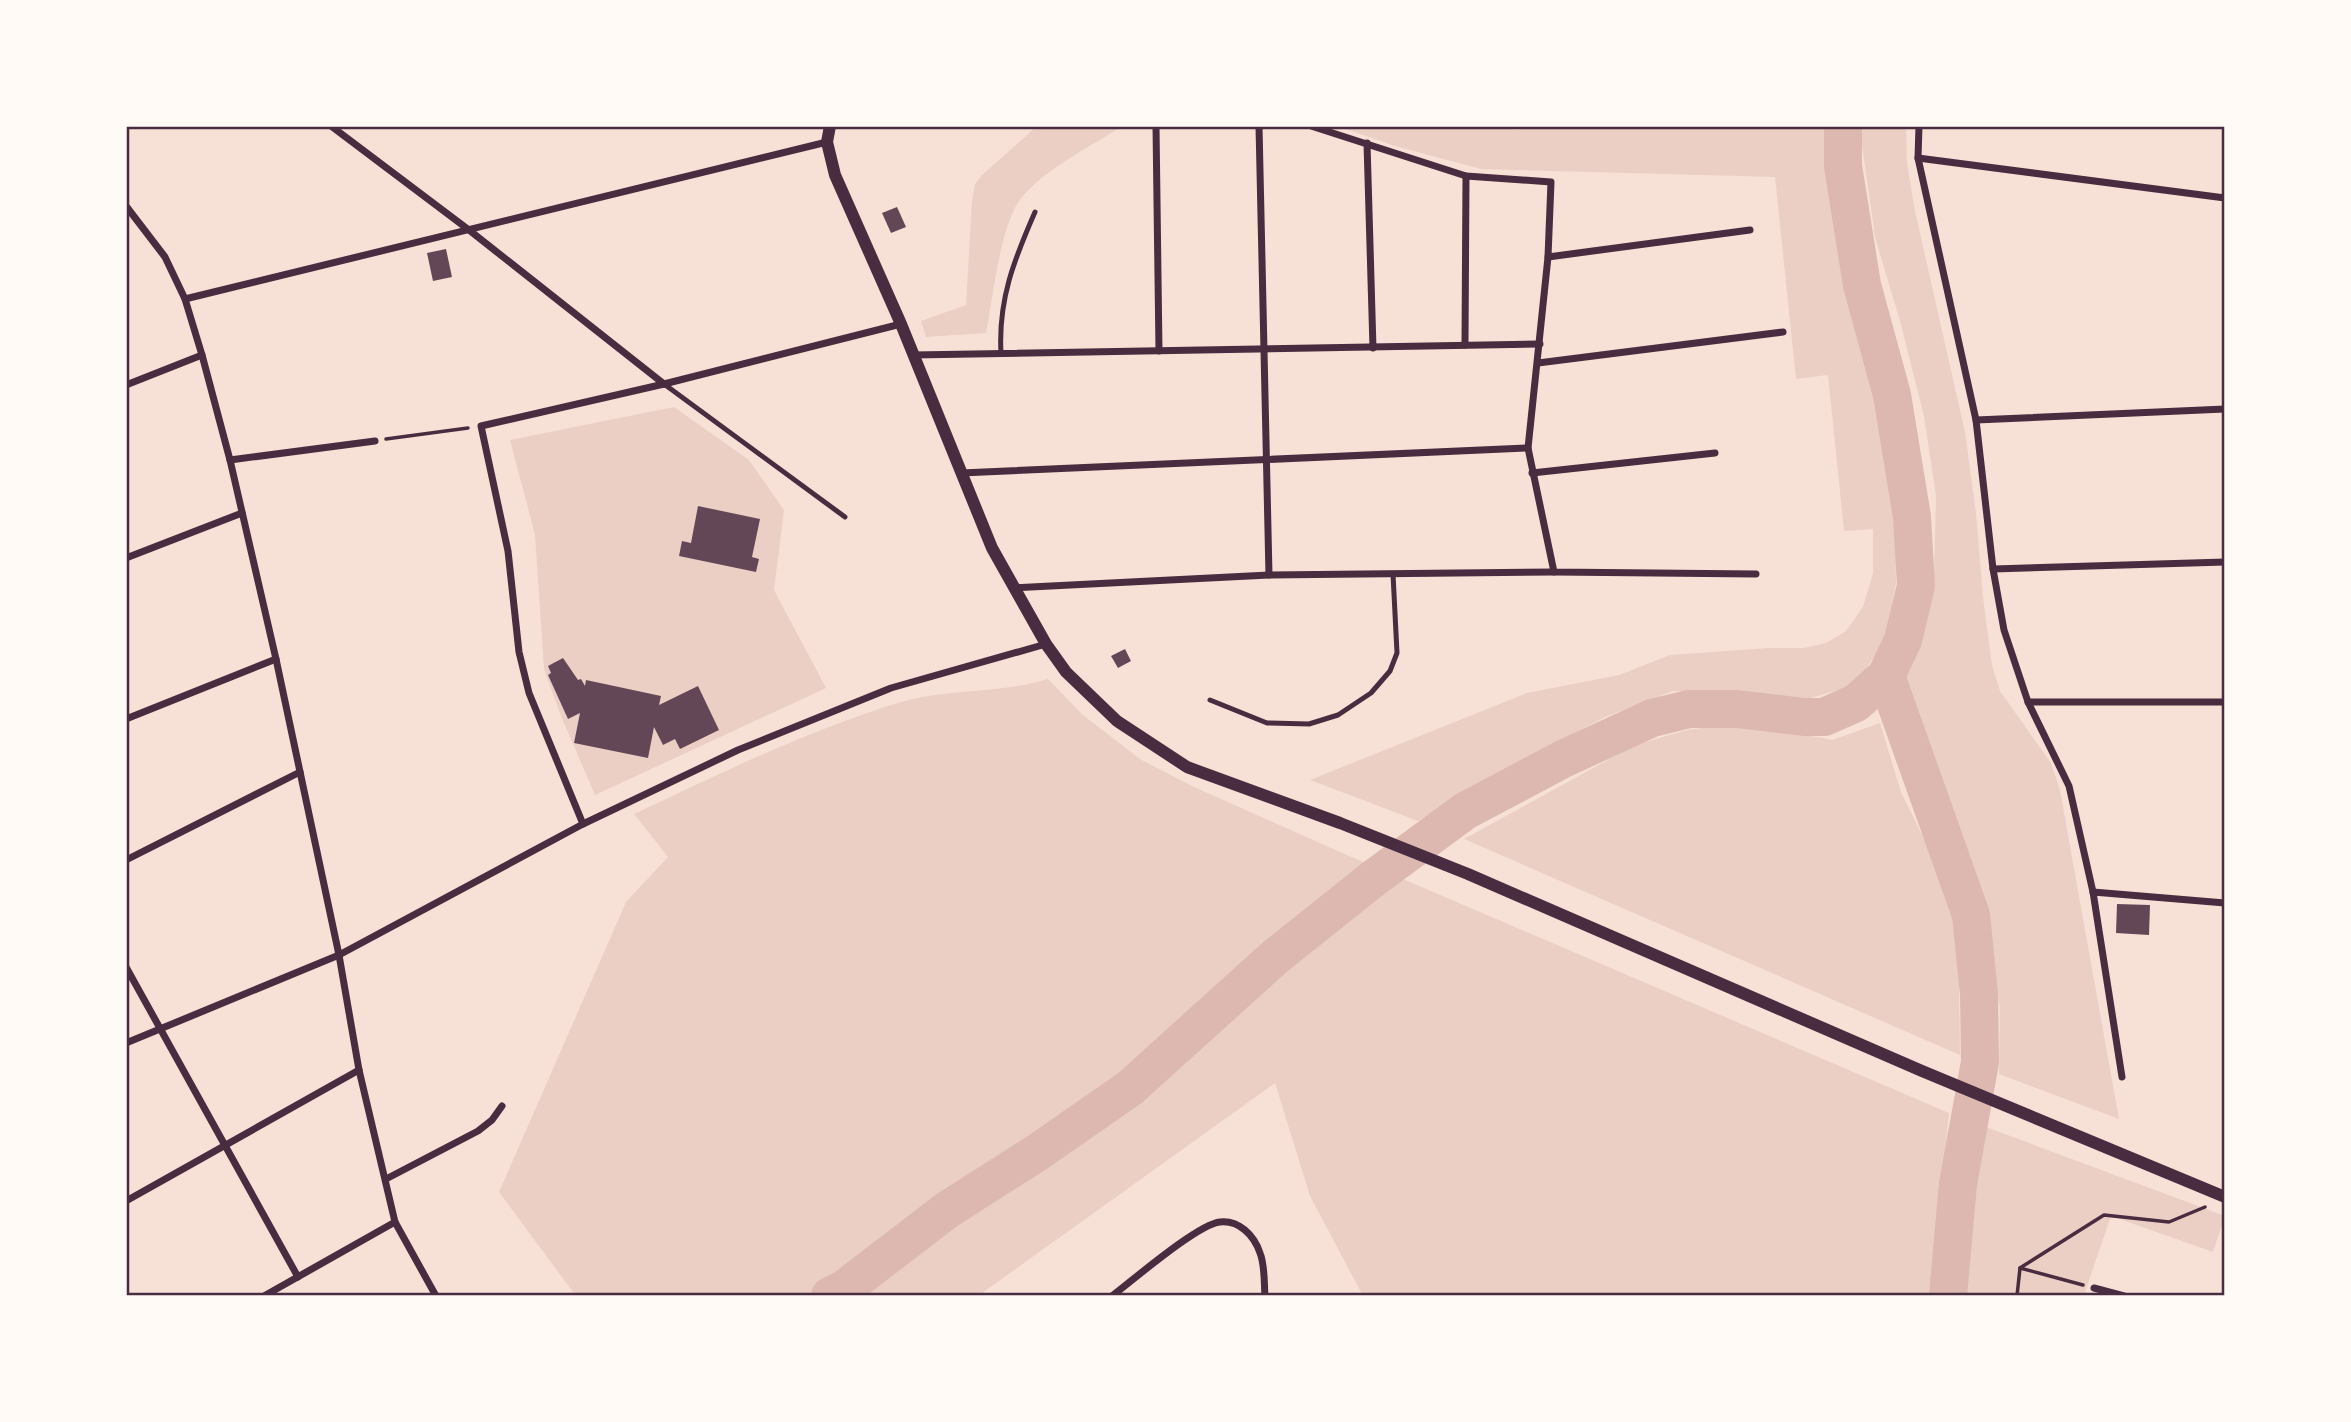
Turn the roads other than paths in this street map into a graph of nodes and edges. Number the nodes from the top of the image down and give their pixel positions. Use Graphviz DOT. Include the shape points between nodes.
graph roads {
  1 [pos="331,126"];
  2 [pos="830,126"];
  3 [pos="1156,126"];
  4 [pos="1259,126"];
  5 [pos="1311,126"];
  6 [pos="1919,126"];
  7 [pos="827,142"];
  8 [pos="1367,143"];
  9 [pos="1918,158"];
  10 [pos="1466,176"];
  11 [pos="2225,198"];
  12 [pos="126,206"];
  13 [pos="1035,212"];
  14 [pos="136,217"];
  15 [pos="126,221"];
  16 [pos="469,230"];
  17 [pos="1750,230"];
  18 [pos="1548,257"];
  19 [pos="185,299"];
  20 [pos="901,324"];
  21 [pos="1783,332"];
  22 [pos="1540,344"];
  23 [pos="1465,345"];
  24 [pos="1373,348"];
  25 [pos="1265,350"];
  26 [pos="1159,351"];
  27 [pos="1001,353"];
  28 [pos="202,355"];
  29 [pos="913,355"];
  30 [pos="1538,363"];
  31 [pos="664,384"];
  32 [pos="126,385"];
  33 [pos="2225,409"];
  34 [pos="1976,420"];
  35 [pos="375,441"];
  36 [pos="1528,449"];
  37 [pos="1715,453"];
  38 [pos="230,460"];
  39 [pos="1265,461"];
  40 [pos="1532,472"];
  41 [pos="961,473"];
  42 [pos="243,513"];
  43 [pos="845,517"];
  44 [pos="126,558"];
  45 [pos="2225,562"];
  46 [pos="1993,569"];
  47 [pos="1554,572"];
  48 [pos="1393,574"];
  49 [pos="1756,574"];
  50 [pos="1269,575"];
  51 [pos="1013,588"];
  52 [pos="1046,644"];
  53 [pos="276,659"];
  54 [pos="1210,699"];
  55 [pos="2028,702"];
  56 [pos="2225,702"];
  57 [pos="126,719"];
  58 [pos="300,772"];
  59 [pos="583,824"];
  60 [pos="126,860"];
  61 [pos="2093,892"];
  62 [pos="2225,903"];
  63 [pos="339,955"];
  64 [pos="126,967"];
  65 [pos="160,1028"];
  66 [pos="126,1042"];
  67 [pos="359,1070"];
  68 [pos="2122,1077"];
  69 [pos="502,1106"];
  70 [pos="225,1146"];
  71 [pos="386,1179"];
  72 [pos="2225,1197"];
  73 [pos="126,1201"];
  74 [pos="395,1222"];
  75 [pos="298,1277"];
  76 [pos="2094,1288"];
  77 [pos="264,1296"];
  78 [pos="436,1296"];
  79 [pos="1112,1296"];
  80 [pos="1265,1296"];
  81 [pos="2124,1296"];
  1 -- 16 [label="street"];
  2 -- 7 [label="street"];
  3 -- 26 [label="street"];
  4 -- 25 [label="street"];
  5 -- 8 [label="street"];
  6 -- 9 [label="street"];
  7 -- 16 [label="street"];
  7 -- 20 [label="street" via="835,176"];
  8 -- 10 [label="street"];
  8 -- 24 [label="street"];
  9 -- 11 [label="street"];
  9 -- 34 [label="street"];
  10 -- 18 [label="street" via="1551,183"];
  10 -- 23 [label="street"];
  12 -- 14 [label="street"];
  13 -- 27 [label="lane" via="1005,292"];
  14 -- 15 [label="street"];
  14 -- 19 [label="street" via="165,257"];
  16 -- 19 [label="street"];
  16 -- 31 [label="street"];
  17 -- 18 [label="street"];
  18 -- 22 [label="street"];
  19 -- 28 [label="street"];
  20 -- 29 [label="street"];
  20 -- 31 [label="street"];
  21 -- 30 [label="street"];
  22 -- 23 [label="street"];
  22 -- 30 [label="street"];
  23 -- 24 [label="street"];
  24 -- 25 [label="street"];
  25 -- 26 [label="street"];
  25 -- 39 [label="street"];
  26 -- 27 [label="street"];
  27 -- 29 [label="street"];
  28 -- 32 [label="street"];
  28 -- 38 [label="street"];
  29 -- 41 [label="street"];
  30 -- 36 [label="street"];
  31 -- 43 [label="lane"];
  31 -- 59 [label="street" via="481,426 508,551 519,652 529,693"];
  33 -- 34 [label="street"];
  34 -- 46 [label="street"];
  35 -- 38 [label="street"];
  36 -- 39 [label="street"];
  36 -- 40 [label="street"];
  37 -- 40 [label="street"];
  38 -- 42 [label="street"];
  39 -- 41 [label="street"];
  39 -- 50 [label="street"];
  40 -- 47 [label="street"];
  41 -- 51 [label="street"];
  42 -- 44 [label="street"];
  42 -- 53 [label="street"];
  45 -- 46 [label="street"];
  46 -- 55 [label="street" via="2004,630"];
  47 -- 48 [label="street"];
  47 -- 49 [label="street"];
  48 -- 50 [label="street"];
  48 -- 54 [label="lane" via="1397,653 1390,671 1371,693 1338,715 1309,724 1267,723"];
  50 -- 51 [label="street"];
  51 -- 52 [label="street"];
  52 -- 59 [label="street" via="891,688 738,750"];
  52 -- 72 [label="street" via="1094,701 1187,767 1468,874"];
  53 -- 57 [label="street"];
  53 -- 58 [label="street"];
  55 -- 56 [label="street"];
  55 -- 61 [label="street" via="2069,786"];
  58 -- 60 [label="street"];
  58 -- 63 [label="street"];
  59 -- 63 [label="street"];
  61 -- 62 [label="street"];
  61 -- 68 [label="street"];
  63 -- 65 [label="street"];
  63 -- 67 [label="street"];
  64 -- 65 [label="street"];
  65 -- 66 [label="street"];
  65 -- 70 [label="street"];
  67 -- 70 [label="street"];
  67 -- 71 [label="street"];
  69 -- 71 [label="street" via="478,1131"];
  70 -- 73 [label="street"];
  70 -- 75 [label="street"];
  71 -- 74 [label="street"];
  74 -- 75 [label="street"];
  74 -- 78 [label="street"];
  75 -- 77 [label="street"];
  76 -- 81 [label="street"];
  79 -- 80 [label="street" via="1198,1231 1217,1222 1232,1222 1249,1233 1261,1254"];
}
